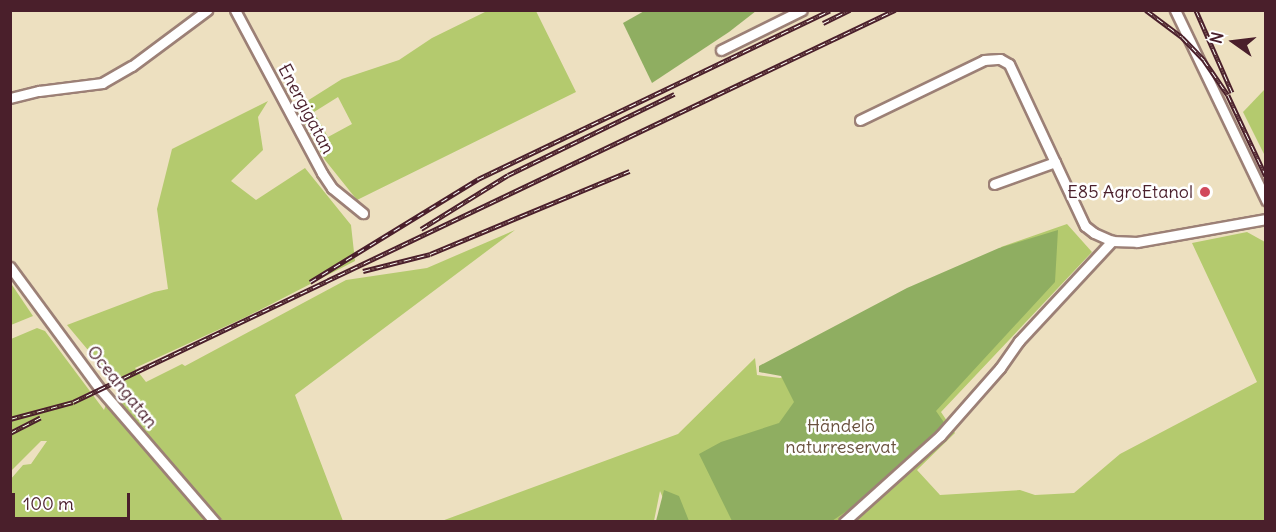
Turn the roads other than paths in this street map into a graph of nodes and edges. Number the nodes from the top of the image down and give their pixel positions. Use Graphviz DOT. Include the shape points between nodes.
graph roads {
  1 [pos="207,10"];
  2 [pos="235,10"];
  3 [pos="802,10"];
  4 [pos="1175,10"];
  5 [pos="721,50"];
  6 [pos="10,98"];
  7 [pos="860,120"];
  8 [pos="1055,162"];
  9 [pos="994,184"];
  10 [pos="1266,200"];
  11 [pos="363,213"];
  12 [pos="1266,219"];
  13 [pos="1112,241"];
  14 [pos="10,267"];
  15 [pos="214,522"];
  16 [pos="844,522"];
  1 -- 6 [label="street" via="132,66 102,83"];
  2 -- 11 [label="street, Energigatan" via="322,173 332,188"];
  3 -- 5 [label="street"];
  4 -- 10 [label="street"];
  7 -- 8 [label="street" via="984,60 1000,59 1009,64"];
  8 -- 9 [label="street"];
  8 -- 13 [label="street" via="1085,226"];
  12 -- 13 [label="street" via="1137,242"];
  13 -- 16 [label="street" via="1019,341 940,436"];
  14 -- 15 [label="street, Oceangatan" via="100,389"];
}
